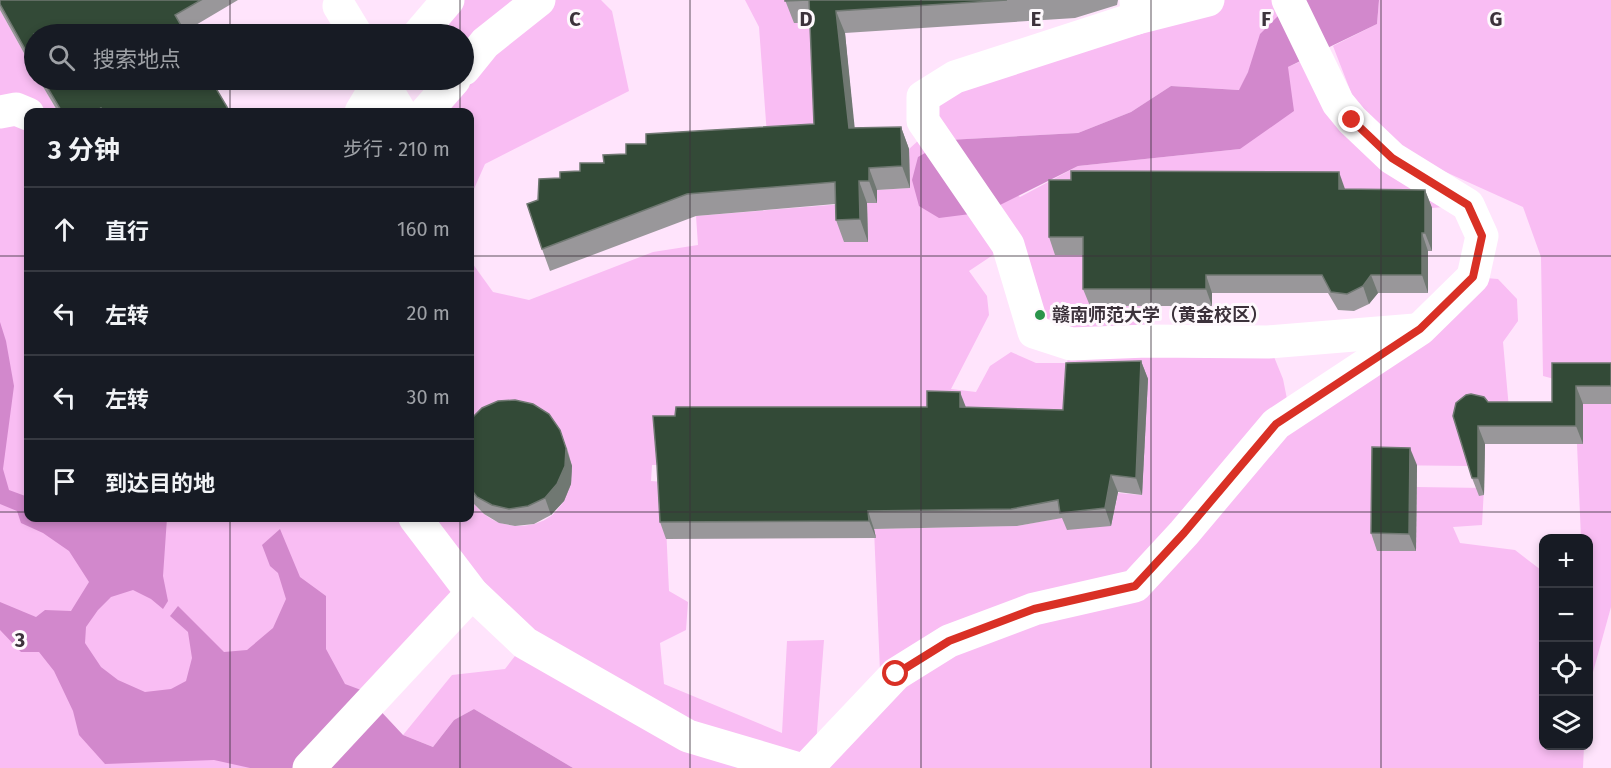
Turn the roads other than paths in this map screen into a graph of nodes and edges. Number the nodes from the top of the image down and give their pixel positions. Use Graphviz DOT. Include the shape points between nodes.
graph roads {
  1 [pos="448,0"];
  2 [pos="539,0"];
  3 [pos="1208,0"];
  4 [pos="1288,0"];
  5 [pos="339,6"];
  6 [pos="1136,9"];
  7 [pos="350,24"];
  8 [pos="427,24"];
  9 [pos="474,57"];
  10 [pos="375,90"];
  11 [pos="387,90"];
  12 [pos="445,90"];
  13 [pos="364,108"];
  14 [pos="398,108"];
  15 [pos="430,108"];
  16 [pos="0,112"];
  17 [pos="24,112"];
  18 [pos="1420,329"];
  19 [pos="418,522"];
  20 [pos="472,593"];
  21 [pos="309,768"];
  22 [pos="795,768"];
  23 [pos="807,768"];
  1 -- 8 [label="street"];
  2 -- 9 [label="street" via="485,43"];
  3 -- 6 [label="street"];
  4 -- 18 [label="street" via="1338,103 1392,158 1468,205 1482,236 1473,277"];
  5 -- 7 [label="street"];
  6 -- 18 [label="street" via="955,77 923,97 923,121 1008,245 1034,332 1071,344 1268,342"];
  10 -- 13 [label="street"];
  11 -- 14 [label="street"];
  12 -- 15 [label="street"];
  16 -- 17 [label="street" via="16,108"];
  18 -- 23 [label="street" via="1276,424 1135,586 1034,609 949,641 896,674"];
  19 -- 20 [label="street"];
  20 -- 21 [label="street"];
  20 -- 22 [label="street" via="525,643 688,736"];
}
